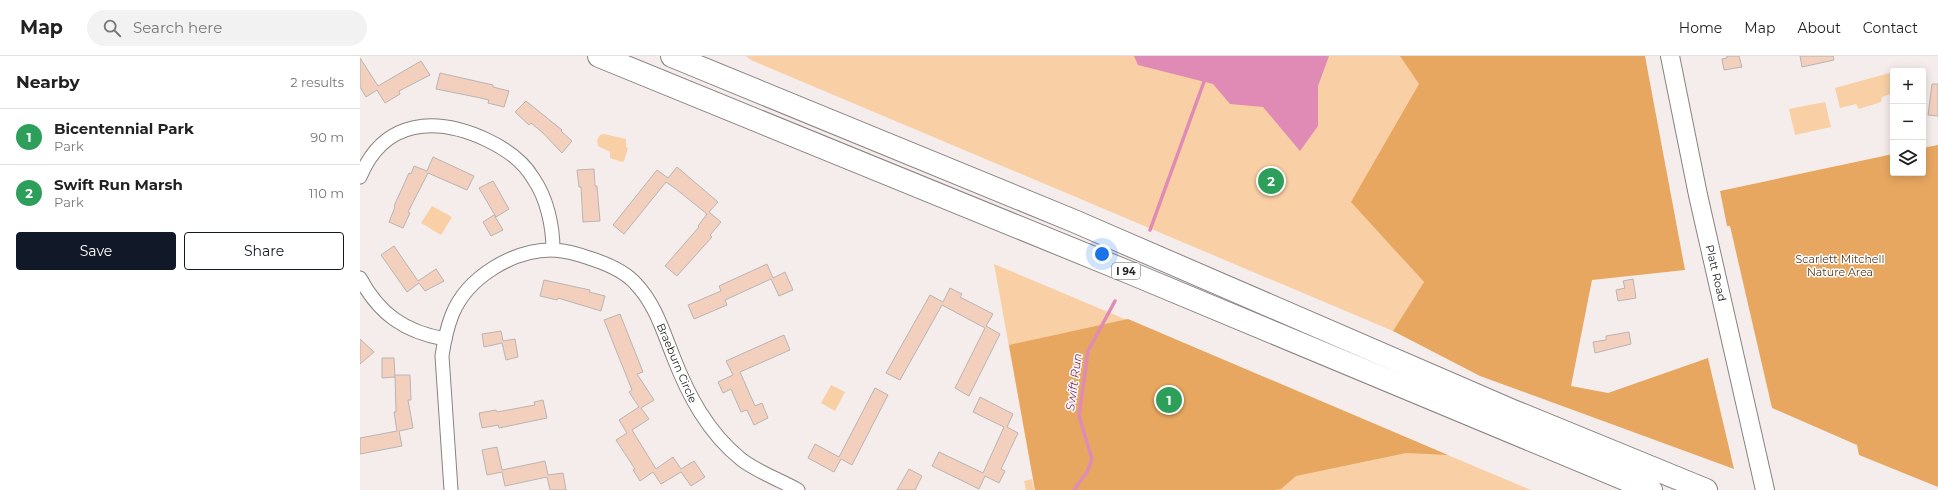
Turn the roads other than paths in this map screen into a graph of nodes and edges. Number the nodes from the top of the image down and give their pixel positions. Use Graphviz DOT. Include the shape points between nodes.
graph roads {
  1 [pos="599,56"];
  2 [pos="672,56"];
  3 [pos="1670,56"];
  4 [pos="360,177"];
  5 [pos="553,250"];
  6 [pos="360,278"];
  7 [pos="444,339"];
  8 [pos="451,490"];
  9 [pos="798,490"];
  10 [pos="1651,490"];
  11 [pos="1706,490"];
  12 [pos="1765,490"];
  1 -- 10 [label="highway, I 94" via="1126,271"];
  2 -- 11 [label="highway, I 94" via="1074,221 1513,411"];
  3 -- 12 [label="main road, Platt Road" via="1698,195"];
  4 -- 5 [label="street" via="370,157 380,146 401,131 433,124 477,135 498,145 522,164 533,178 544,200 551,225"];
  5 -- 7 [label="street, Braeburn Circle" via="514,258 482,276 465,294 452,314"];
  5 -- 9 [label="street, Braeburn Circle" via="604,263 636,283 647,296 657,316 696,408 715,433 743,460"];
  6 -- 7 [label="street" via="378,305 393,318 414,332"];
  7 -- 8 [label="street, Braeburn Circle" via="442,374"];
}
